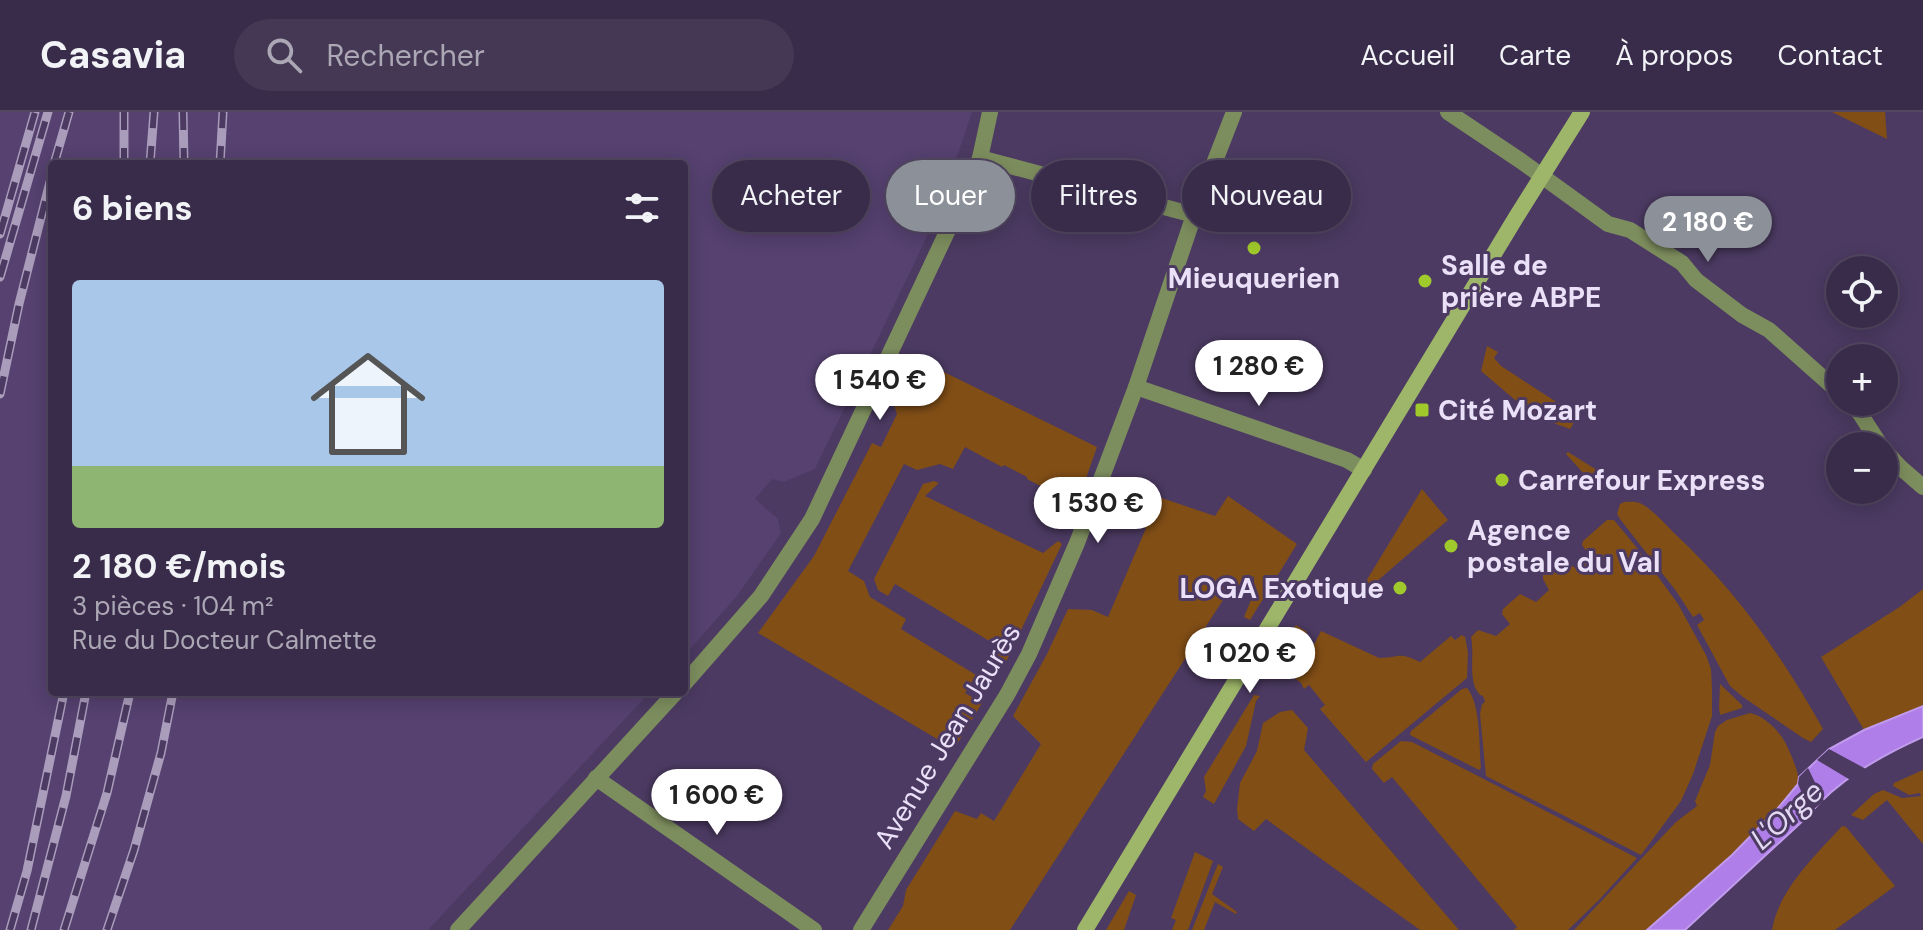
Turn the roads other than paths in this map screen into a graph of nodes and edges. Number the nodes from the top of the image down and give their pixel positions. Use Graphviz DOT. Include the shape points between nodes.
graph roads {
  1 [pos="990,112"];
  2 [pos="1234,112"];
  3 [pos="1448,112"];
  4 [pos="1582,112"];
  5 [pos="980,158"];
  6 [pos="1215,160"];
  7 [pos="1542,177"];
  8 [pos="1182,212"];
  9 [pos="1188,232"];
  10 [pos="1826,381"];
  11 [pos="1136,387"];
  12 [pos="1898,465"];
  13 [pos="1364,470"];
  14 [pos="1923,487"];
  15 [pos="688,679"];
  16 [pos="672,696"];
  17 [pos="596,778"];
  18 [pos="458,930"];
  19 [pos="814,930"];
  20 [pos="861,930"];
  21 [pos="1085,930"];
  1 -- 5 [label="street"];
  2 -- 6 [label="street, Avenue Jean Jaurès"];
  3 -- 7 [label="street"];
  4 -- 7 [label="street"];
  5 -- 8 [label="street"];
  5 -- 15 [label="street" via="812,519 761,596"];
  7 -- 10 [label="street" via="1608,224 1630,230 1682,263 1696,280 1769,330"];
  7 -- 13 [label="street"];
  9 -- 11 [label="street, Avenue Jean Jaurès"];
  11 -- 13 [label="street"];
  11 -- 20 [label="street, Avenue Jean Jaurès" via="1029,654"];
  12 -- 14 [label="street"];
  13 -- 21 [label="street"];
  16 -- 17 [label="street"];
  17 -- 18 [label="street"];
  17 -- 19 [label="street"];
}
